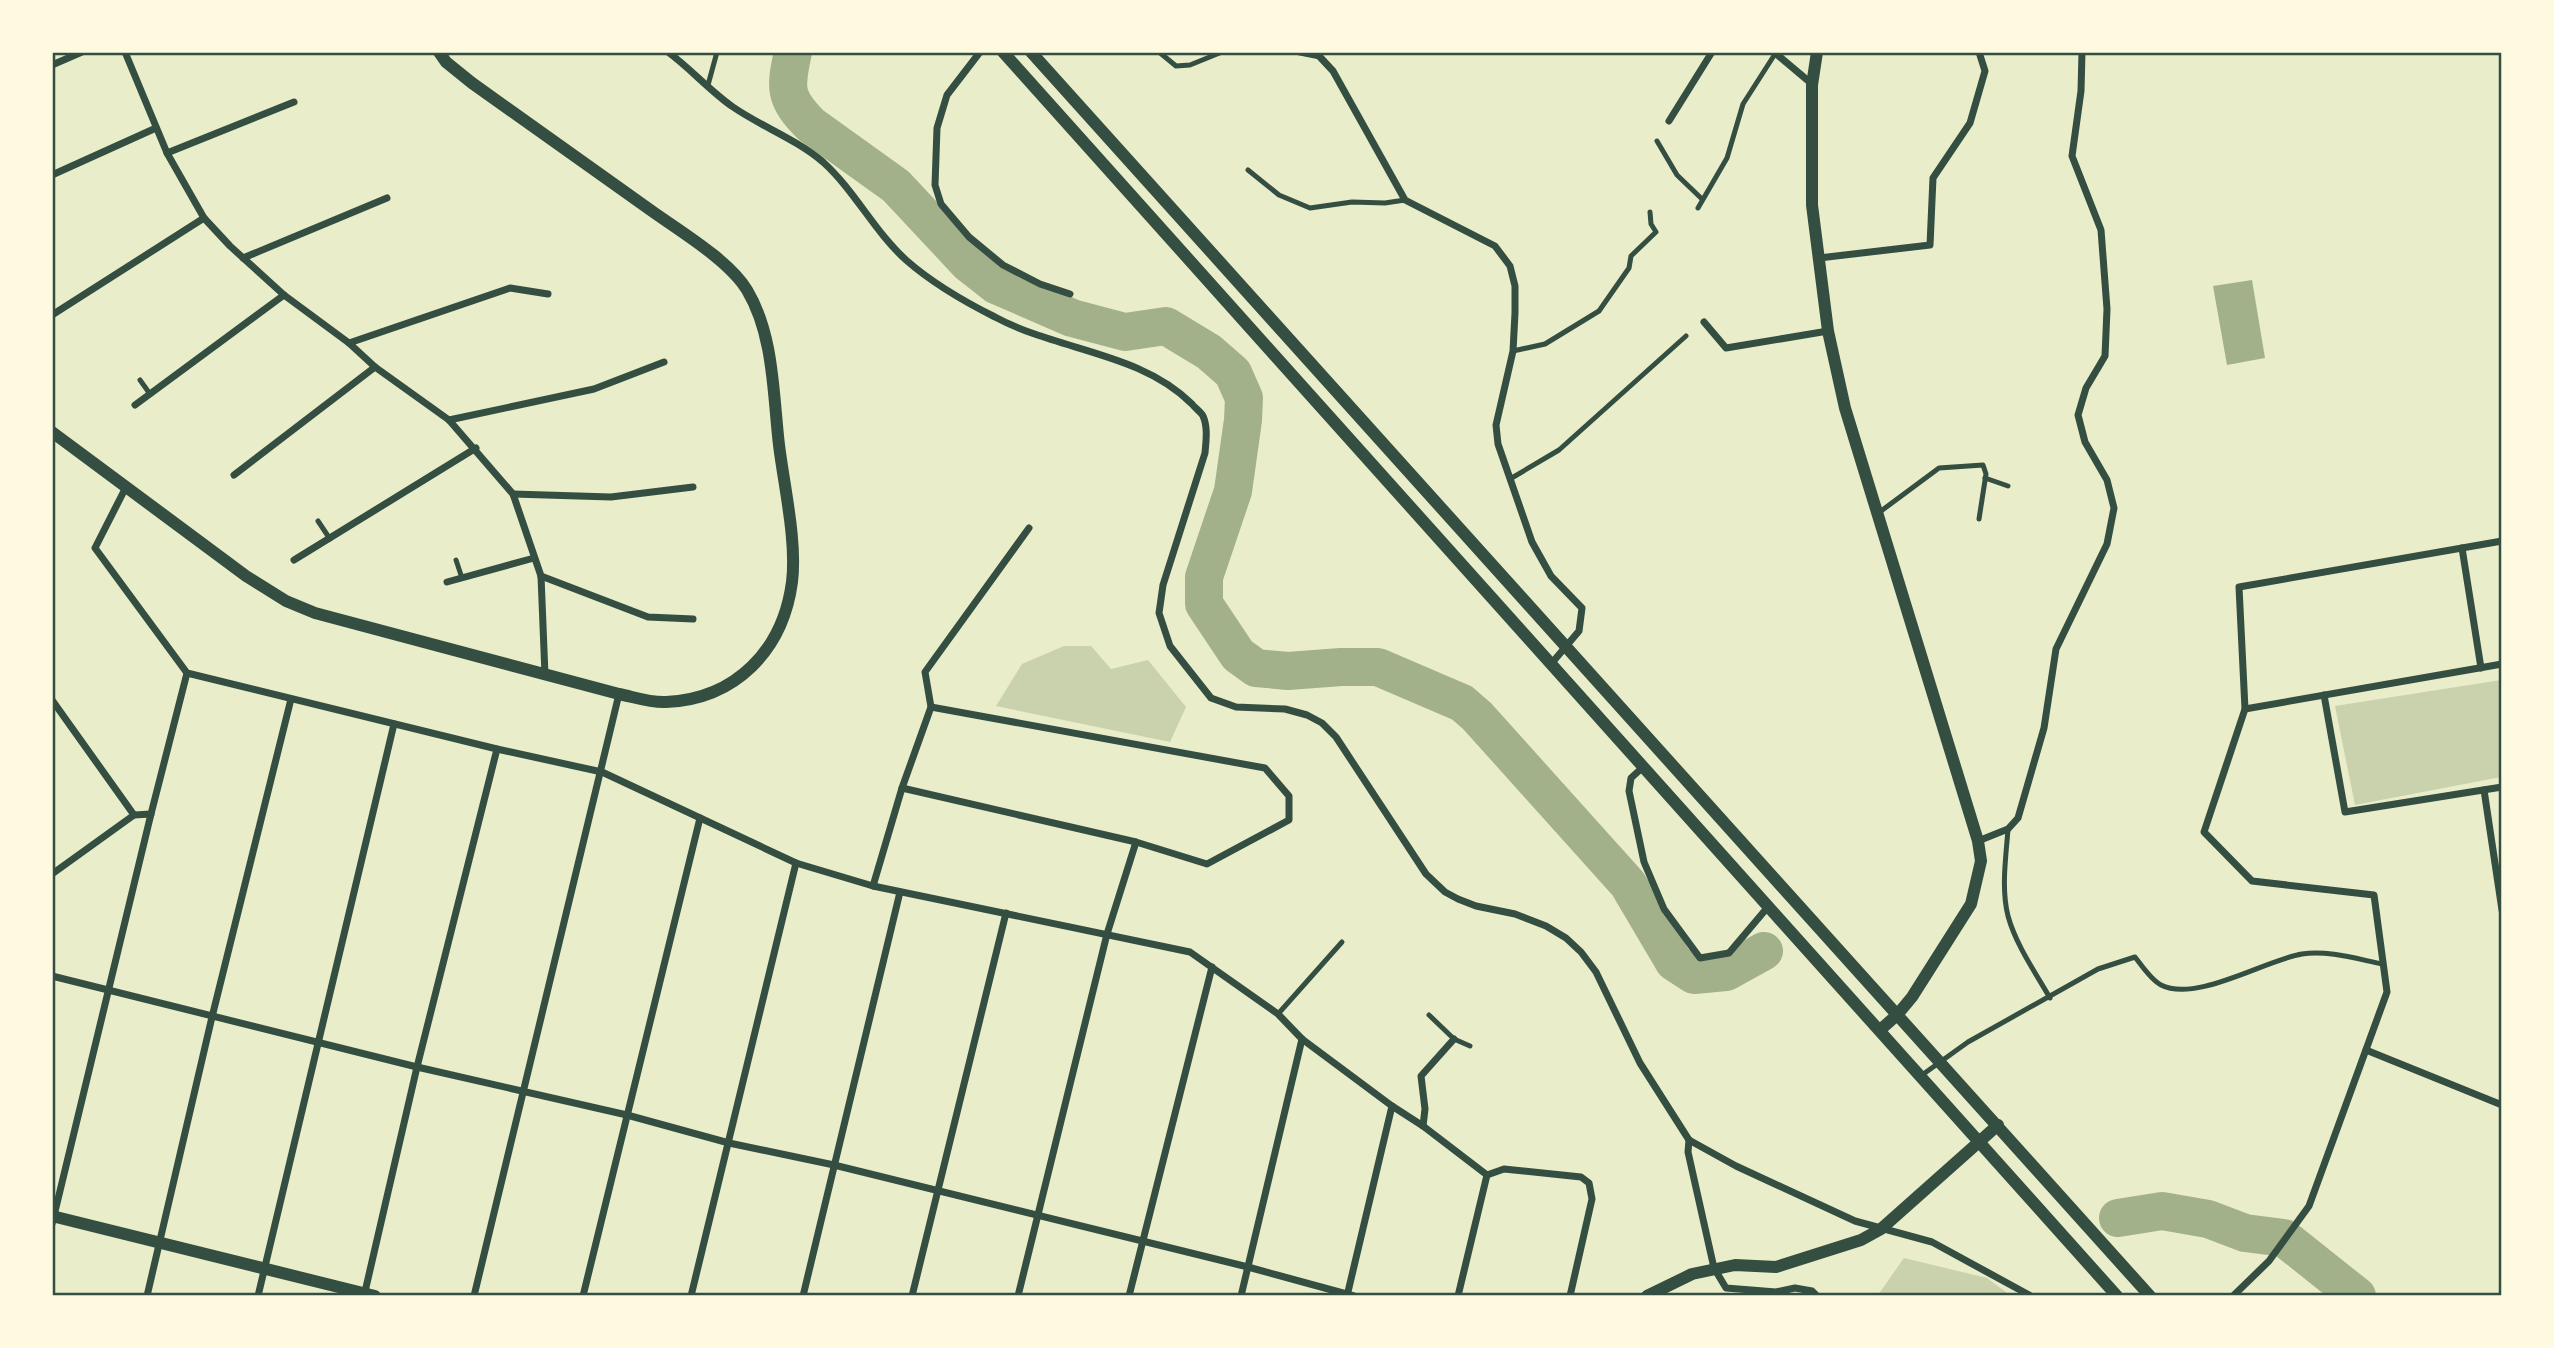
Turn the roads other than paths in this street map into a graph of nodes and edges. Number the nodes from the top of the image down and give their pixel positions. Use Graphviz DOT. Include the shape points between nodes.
graph roads {
  1 [pos="82,52"];
  2 [pos="125,52"];
  3 [pos="439,52"];
  4 [pos="668,52"];
  5 [pos="717,52"];
  6 [pos="980,52"];
  7 [pos="1003,52"];
  8 [pos="1031,52"];
  9 [pos="1159,52"];
  10 [pos="1222,52"];
  11 [pos="1294,52"];
  12 [pos="1712,52"];
  13 [pos="1817,52"];
  14 [pos="1979,52"];
  15 [pos="2082,52"];
  16 [pos="1774,53"];
  17 [pos="1320,57"];
  18 [pos="52,65"];
  19 [pos="708,85"];
  20 [pos="1812,85"];
  21 [pos="294,102"];
  22 [pos="1669,121"];
  23 [pos="156,128"];
  24 [pos="1657,141"];
  25 [pos="167,153"];
  26 [pos="1248,170"];
  27 [pos="52,175"];
  28 [pos="387,198"];
  29 [pos="1702,198"];
  30 [pos="1405,200"];
  31 [pos="1698,208"];
  32 [pos="1650,212"];
  33 [pos="204,218"];
  34 [pos="243,258"];
  35 [pos="1819,258"];
  36 [pos="548,294"];
  37 [pos="1070,294"];
  38 [pos="284,295"];
  39 [pos="52,315"];
  40 [pos="1704,322"];
  41 [pos="1828,331"];
  42 [pos="1686,336"];
  43 [pos="349,343"];
  44 [pos="1513,351"];
  45 [pos="664,362"];
  46 [pos="375,367"];
  47 [pos="140,380"];
  48 [pos="150,394"];
  49 [pos="135,405"];
  50 [pos="449,420"];
  51 [pos="52,432"];
  52 [pos="476,448"];
  53 [pos="234,475"];
  54 [pos="1986,478"];
  55 [pos="1510,479"];
  56 [pos="2008,486"];
  57 [pos="126,487"];
  58 [pos="693,487"];
  59 [pos="513,494"];
  60 [pos="1877,514"];
  61 [pos="1979,519"];
  62 [pos="317,521"];
  63 [pos="1029,528"];
  64 [pos="330,538"];
  65 [pos="2501,541"];
  66 [pos="2462,548"];
  67 [pos="534,558"];
  68 [pos="456,559"];
  69 [pos="294,560"];
  70 [pos="541,576"];
  71 [pos="462,579"];
  72 [pos="447,582"];
  73 [pos="693,619"];
  74 [pos="1565,647"];
  75 [pos="1550,664"];
  76 [pos="2501,664"];
  77 [pos="2481,668"];
  78 [pos="187,673"];
  79 [pos="545,676"];
  80 [pos="619,694"];
  81 [pos="2324,695"];
  82 [pos="291,699"];
  83 [pos="52,700"];
  84 [pos="931,707"];
  85 [pos="2245,709"];
  86 [pos="394,724"];
  87 [pos="496,749"];
  88 [pos="1642,768"];
  89 [pos="602,772"];
  90 [pos="2501,787"];
  91 [pos="902,788"];
  92 [pos="2484,790"];
  93 [pos="151,814"];
  94 [pos="134,815"];
  95 [pos="700,818"];
  96 [pos="2008,829"];
  97 [pos="1978,841"];
  98 [pos="1136,842"];
  99 [pos="796,863"];
  100 [pos="52,874"];
  101 [pos="873,886"];
  102 [pos="900,892"];
  103 [pos="1768,908"];
  104 [pos="2501,910"];
  105 [pos="1006,914"];
  106 [pos="1107,934"];
  107 [pos="1342,942"];
  108 [pos="2382,964"];
  109 [pos="1212,967"];
  110 [pos="52,976"];
  111 [pos="109,992"];
  112 [pos="2050,998"];
  113 [pos="1278,1014"];
  114 [pos="1429,1015"];
  115 [pos="1897,1015"];
  116 [pos="212,1017"];
  117 [pos="1880,1030"];
  118 [pos="1302,1039"];
  119 [pos="1454,1039"];
  120 [pos="319,1042"];
  121 [pos="1470,1046"];
  122 [pos="2366,1050"];
  123 [pos="1941,1063"];
  124 [pos="417,1067"];
  125 [pos="1919,1077"];
  126 [pos="524,1093"];
  127 [pos="2501,1105"];
  128 [pos="1392,1107"];
  129 [pos="627,1115"];
  130 [pos="1998,1125"];
  131 [pos="1423,1126"];
  132 [pos="1689,1140"];
  133 [pos="729,1143"];
  134 [pos="1979,1143"];
  135 [pos="834,1165"];
  136 [pos="1487,1175"];
  137 [pos="937,1191"];
  138 [pos="1037,1215"];
  139 [pos="53,1219"];
  140 [pos="1881,1229"];
  141 [pos="1142,1241"];
  142 [pos="160,1242"];
  143 [pos="265,1267"];
  144 [pos="1248,1267"];
  145 [pos="1714,1268"];
  146 [pos="368,1295"];
  147 [pos="1349,1295"];
  148 [pos="147,1296"];
  149 [pos="258,1296"];
  150 [pos="474,1296"];
  151 [pos="583,1296"];
  152 [pos="691,1296"];
  153 [pos="803,1296"];
  154 [pos="912,1296"];
  155 [pos="1018,1296"];
  156 [pos="1129,1296"];
  157 [pos="1241,1296"];
  158 [pos="1458,1296"];
  159 [pos="1570,1296"];
  160 [pos="1647,1296"];
  161 [pos="1816,1296"];
  162 [pos="2031,1296"];
  163 [pos="2117,1296"];
  164 [pos="2150,1296"];
  165 [pos="2233,1296"];
  1 -- 18 [label="street"];
  2 -- 23 [label="street"];
  3 -- 80 [label="street" via="472,83 705,249 746,288 758,314 768,350 792,545 792,580 780,629 766,653 722,689 664,702"];
  4 -- 19 [label="street"];
  5 -- 19 [label="lane"];
  6 -- 37 [label="street" via="947,95 937,128 935,184 941,204 969,237 1003,265"];
  7 -- 75 [label="street"];
  8 -- 74 [label="street"];
  9 -- 10 [label="lane" via="1175,66 1191,65"];
  11 -- 17 [label="lane"];
  12 -- 22 [label="street"];
  13 -- 20 [label="street"];
  14 -- 35 [label="street" via="1985,71 1970,123 1933,178 1930,245"];
  15 -- 96 [label="street" via="2072,156 2101,230 2106,309 2105,356 2086,388 2078,415 2085,442 2107,480 2114,508 2107,544 2056,649 2045,728 2018,818"];
  16 -- 20 [label="street"];
  16 -- 29 [label="lane" via="1743,104 1727,158"];
  17 -- 30 [label="street" via="1333,71"];
  19 -- 132 [label="street" via="733,107 823,162 905,259 943,286 1029,333 1112,358 1159,379 1203,415 1205,453 1163,585 1159,613 1170,646 1211,698 1236,707 1285,709 1322,723 1336,737 1426,874 1445,892 1546,926 1581,952 1596,972 1640,1063"];
  20 -- 35 [label="street" via="1812,205"];
  21 -- 25 [label="street"];
  23 -- 25 [label="street"];
  23 -- 27 [label="street"];
  24 -- 29 [label="lane" via="1677,175"];
  25 -- 33 [label="street"];
  26 -- 30 [label="lane" via="1279,195 1310,208"];
  28 -- 34 [label="street"];
  29 -- 31 [label="lane"];
  30 -- 44 [label="street" via="1495,246 1510,266 1515,286"];
  32 -- 44 [label="lane" via="1656,232 1631,256 1629,268 1599,311 1545,344"];
  33 -- 34 [label="street"];
  33 -- 39 [label="street"];
  34 -- 38 [label="street"];
  35 -- 41 [label="street"];
  36 -- 43 [label="street" via="510,288"];
  38 -- 43 [label="street"];
  38 -- 48 [label="street"];
  40 -- 41 [label="street" via="1726,348"];
  41 -- 60 [label="street"];
  42 -- 55 [label="lane" via="1559,450"];
  43 -- 46 [label="street"];
  44 -- 55 [label="street" via="1496,425"];
  45 -- 50 [label="street" via="594,389"];
  46 -- 50 [label="street"];
  46 -- 53 [label="street"];
  47 -- 48 [label="lane"];
  48 -- 49 [label="street"];
  50 -- 52 [label="street"];
  51 -- 57 [label="street"];
  52 -- 59 [label="street"];
  52 -- 64 [label="street"];
  54 -- 56 [label="lane"];
  54 -- 60 [label="lane" via="1983,466 1939,468"];
  54 -- 61 [label="lane"];
  55 -- 74 [label="street" via="1532,542 1551,576 1582,608 1579,631"];
  57 -- 78 [label="street" via="94,548"];
  57 -- 79 [label="street" via="286,601"];
  58 -- 59 [label="street" via="611,498"];
  59 -- 67 [label="street"];
  60 -- 97 [label="street"];
  62 -- 64 [label="lane"];
  63 -- 84 [label="street" via="925,673"];
  64 -- 69 [label="street"];
  65 -- 66 [label="street"];
  66 -- 77 [label="street"];
  66 -- 85 [label="street" via="2239,587"];
  67 -- 70 [label="street"];
  67 -- 71 [label="street"];
  68 -- 71 [label="lane"];
  70 -- 73 [label="street" via="648,617"];
  70 -- 79 [label="street"];
  71 -- 72 [label="street"];
  74 -- 75 [label="street"];
  74 -- 115 [label="street"];
  75 -- 88 [label="street"];
  76 -- 77 [label="street"];
  77 -- 81 [label="street"];
  78 -- 82 [label="street"];
  78 -- 93 [label="street"];
  79 -- 80 [label="street"];
  80 -- 89 [label="street"];
  81 -- 85 [label="street"];
  81 -- 92 [label="street" via="2345,812"];
  82 -- 86 [label="street"];
  82 -- 116 [label="street"];
  83 -- 94 [label="street"];
  84 -- 91 [label="street"];
  84 -- 98 [label="street" via="1265,768 1289,796 1289,820 1207,863"];
  85 -- 108 [label="street" via="2204,832 2252,881 2374,895"];
  86 -- 87 [label="street"];
  86 -- 120 [label="street"];
  87 -- 89 [label="street"];
  87 -- 124 [label="street"];
  88 -- 103 [label="street"];
  88 -- 103 [label="street" via="1631,778 1629,791 1644,862 1664,909 1700,958 1729,953"];
  89 -- 95 [label="street"];
  89 -- 126 [label="street"];
  90 -- 92 [label="street"];
  91 -- 98 [label="street"];
  91 -- 101 [label="street"];
  92 -- 104 [label="street"];
  93 -- 94 [label="street"];
  93 -- 111 [label="street"];
  94 -- 100 [label="street"];
  95 -- 99 [label="street"];
  95 -- 129 [label="street"];
  96 -- 97 [label="street"];
  96 -- 112 [label="lane" via="2004,880 2008,915"];
  97 -- 115 [label="street" via="1981,861 1971,904"];
  98 -- 106 [label="street"];
  99 -- 101 [label="street"];
  99 -- 133 [label="street"];
  101 -- 102 [label="street"];
  102 -- 105 [label="street"];
  102 -- 135 [label="street"];
  103 -- 117 [label="street"];
  105 -- 106 [label="street"];
  105 -- 137 [label="street"];
  106 -- 109 [label="street" via="1190,952"];
  106 -- 138 [label="street"];
  107 -- 113 [label="lane"];
  108 -- 112 [label="lane" via="2318,952 2298,954 2243,975 2182,990 2158,984 2135,957 2098,970"];
  108 -- 122 [label="street" via="2387,992"];
  109 -- 113 [label="street"];
  109 -- 141 [label="street"];
  110 -- 111 [label="street"];
  111 -- 116 [label="street"];
  111 -- 139 [label="street"];
  112 -- 123 [label="lane" via="1968,1042"];
  113 -- 118 [label="street"];
  114 -- 119 [label="lane"];
  115 -- 117 [label="street"];
  115 -- 123 [label="street"];
  116 -- 120 [label="street"];
  116 -- 142 [label="street"];
  117 -- 125 [label="street"];
  118 -- 128 [label="street"];
  118 -- 144 [label="street"];
  119 -- 121 [label="lane"];
  119 -- 131 [label="street" via="1422,1076"];
  120 -- 124 [label="street"];
  120 -- 143 [label="street"];
  122 -- 127 [label="street"];
  122 -- 165 [label="street" via="2309,1206 2269,1262"];
  123 -- 125 [label="lane"];
  123 -- 130 [label="street"];
  124 -- 126 [label="street"];
  124 -- 146 [label="street"];
  125 -- 134 [label="street"];
  126 -- 129 [label="street"];
  126 -- 150 [label="street"];
  128 -- 131 [label="street"];
  128 -- 147 [label="street"];
  129 -- 133 [label="street"];
  129 -- 151 [label="street"];
  130 -- 134 [label="street"];
  130 -- 164 [label="street"];
  131 -- 136 [label="street"];
  132 -- 140 [label="street" via="1855,1221"];
  132 -- 145 [label="street"];
  133 -- 135 [label="street"];
  133 -- 152 [label="street"];
  134 -- 140 [label="street"];
  134 -- 163 [label="street"];
  135 -- 137 [label="street"];
  135 -- 153 [label="street"];
  136 -- 158 [label="street"];
  136 -- 159 [label="street" via="1504,1169 1581,1177 1589,1183 1592,1199"];
  137 -- 138 [label="street"];
  137 -- 154 [label="street"];
  138 -- 141 [label="street"];
  138 -- 155 [label="street"];
  139 -- 142 [label="street"];
  140 -- 145 [label="street" via="1861,1240 1776,1267"];
  140 -- 162 [label="street" via="1932,1242"];
  141 -- 144 [label="street"];
  141 -- 156 [label="street"];
  142 -- 143 [label="street"];
  142 -- 148 [label="street"];
  143 -- 146 [label="street"];
  143 -- 149 [label="street"];
  144 -- 147 [label="street"];
  144 -- 157 [label="street"];
  145 -- 160 [label="street"];
  145 -- 161 [label="street" via="1726,1288 1776,1292 1795,1287"];
}
